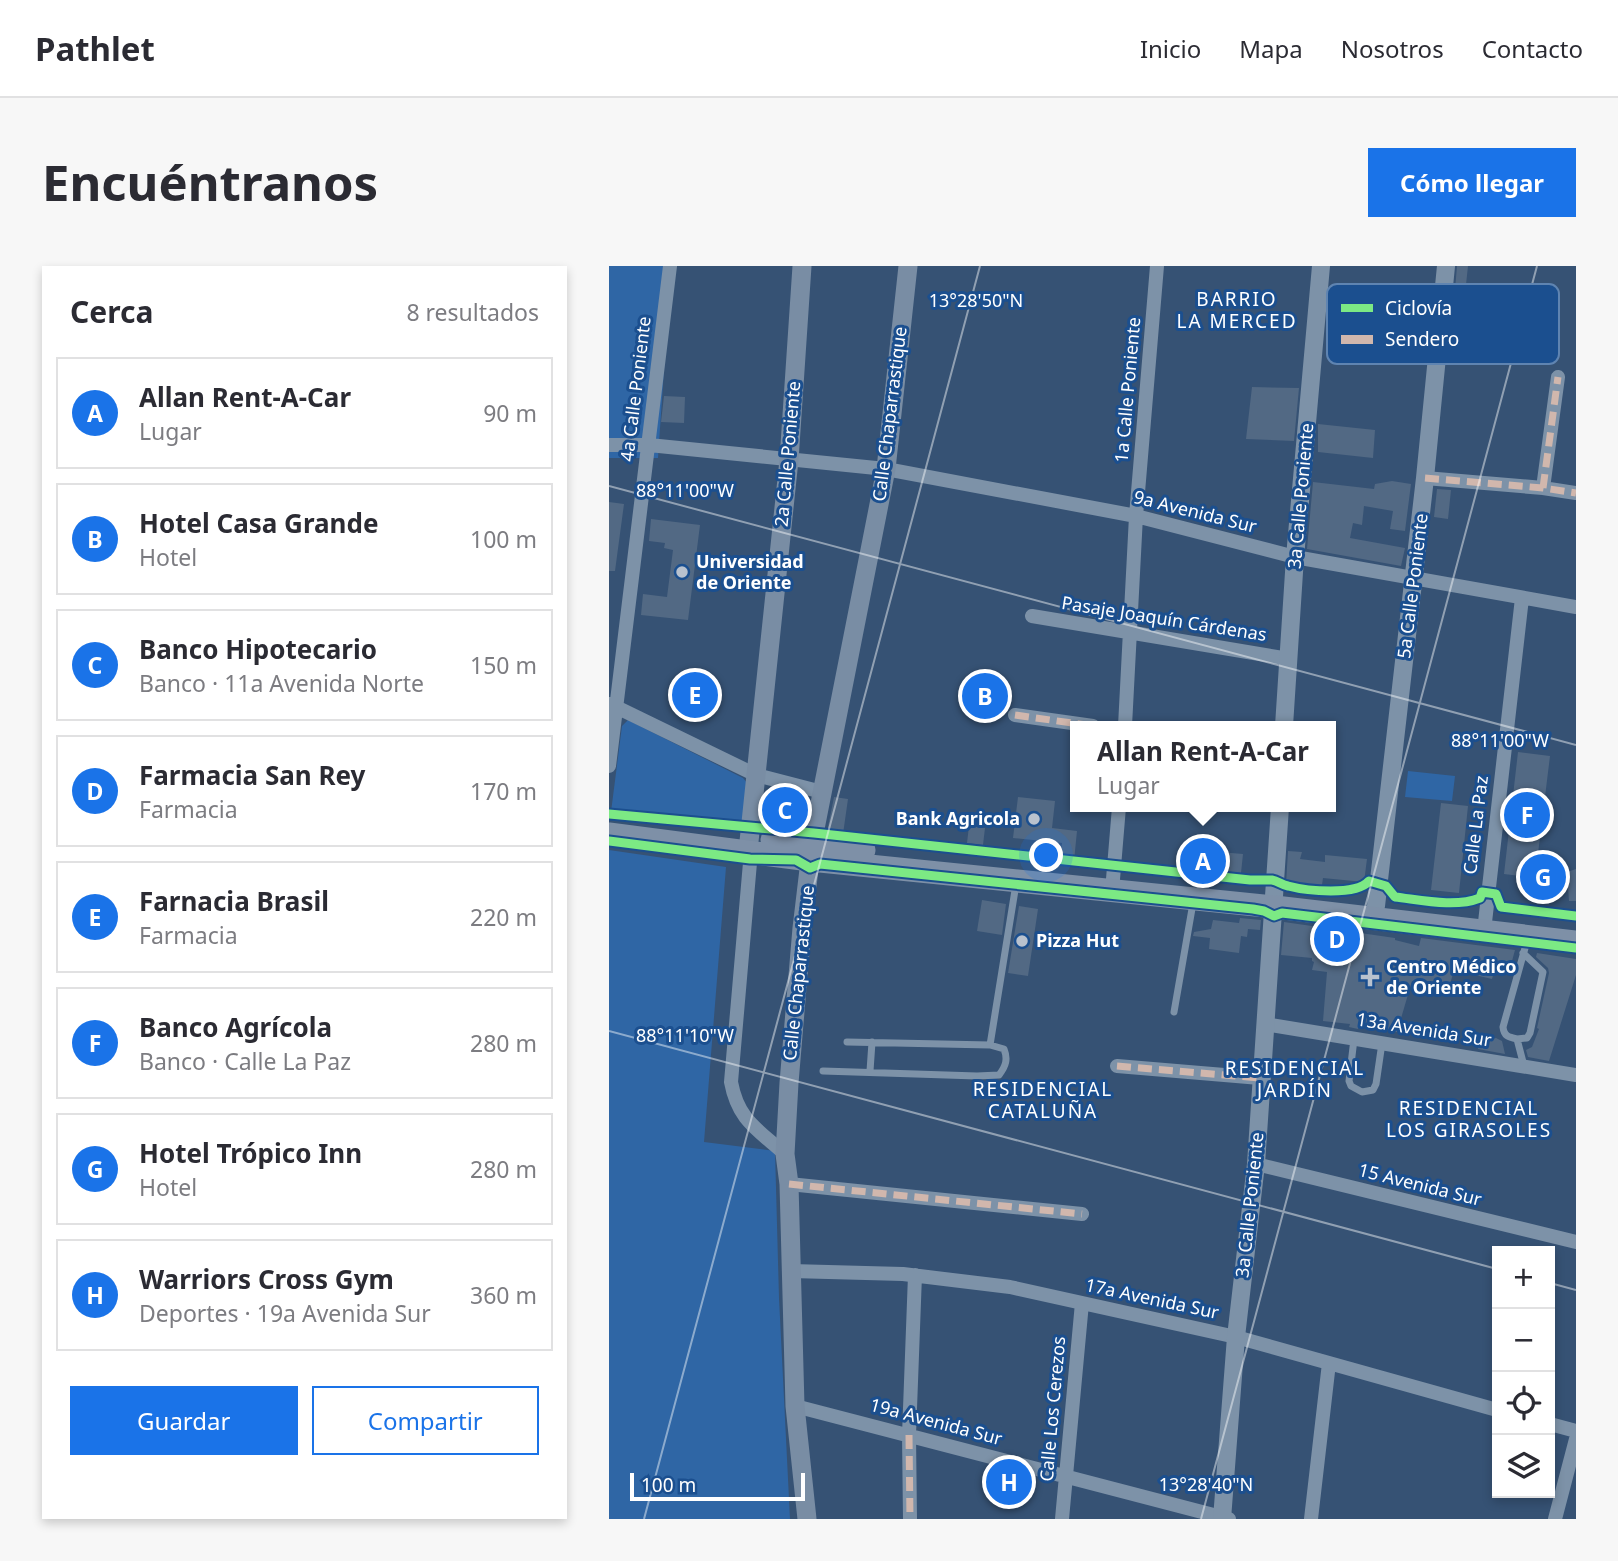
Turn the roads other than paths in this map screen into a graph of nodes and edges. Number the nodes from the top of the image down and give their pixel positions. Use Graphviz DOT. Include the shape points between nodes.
graph roads {
  1 [pos="670,266"];
  2 [pos="802,266"];
  3 [pos="908,266"];
  4 [pos="1157,266"];
  5 [pos="1321,266"];
  6 [pos="1446,266"];
  7 [pos="1444,284"];
  8 [pos="1436,364"];
  9 [pos="1558,377"];
  10 [pos="609,445"];
  11 [pos="649,445"];
  12 [pos="789,460"];
  13 [pos="886,469"];
  14 [pos="1425,478"];
  15 [pos="1543,488"];
  16 [pos="1576,493"];
  17 [pos="1136,516"];
  18 [pos="1295,556"];
  19 [pos="1413,579"];
  20 [pos="1522,598"];
  21 [pos="1576,607"];
  22 [pos="1032,616"];
  23 [pos="1131,632"];
  24 [pos="1289,659"];
  25 [pos="613,705"];
  26 [pos="1015,715"];
  27 [pos="1125,721"];
  28 [pos="1284,721"];
  29 [pos="1070,723"];
  30 [pos="609,766"];
  31 [pos="756,775"];
  32 [pos="822,792"];
  33 [pos="1119,812"];
  34 [pos="1280,812"];
  35 [pos="609,824"];
  36 [pos="609,834"];
  37 [pos="750,847"];
  38 [pos="811,852"];
  39 [pos="1019,880"];
  40 [pos="1113,884"];
  41 [pos="1196,899"];
  42 [pos="1275,900"];
  43 [pos="1375,906"];
  44 [pos="1484,924"];
  45 [pos="1576,928"];
  46 [pos="1576,942"];
  47 [pos="1525,945"];
  48 [pos="1174,1012"];
  49 [pos="1265,1024"];
  50 [pos="1354,1038"];
  51 [pos="1517,1039"];
  52 [pos="847,1042"];
  53 [pos="872,1042"];
  54 [pos="1381,1043"];
  55 [pos="991,1045"];
  56 [pos="1117,1066"];
  57 [pos="1525,1066"];
  58 [pos="823,1071"];
  59 [pos="870,1071"];
  60 [pos="1576,1075"];
  61 [pos="1260,1078"];
  62 [pos="785,1154"];
  63 [pos="1256,1164"];
  64 [pos="789,1184"];
  65 [pos="1082,1214"];
  66 [pos="1576,1242"];
  67 [pos="792,1271"];
  68 [pos="915,1275"];
  69 [pos="1082,1303"];
  70 [pos="1236,1337"];
  71 [pos="1329,1363"];
  72 [pos="795,1406"];
  73 [pos="1492,1409"];
  74 [pos="1555,1426"];
  75 [pos="1576,1432"];
  76 [pos="909,1435"];
  77 [pos="1576,1439"];
  78 [pos="1065,1476"];
  79 [pos="1224,1518"];
  80 [pos="807,1519"];
  81 [pos="910,1519"];
  82 [pos="1062,1519"];
  83 [pos="1311,1519"];
  84 [pos="1555,1519"];
  1 -- 11 [label="street, 4a Calle Poniente"];
  2 -- 12 [label="main road, 2a Calle Poniente"];
  3 -- 13 [label="main road, Calle Chaparrastique"];
  4 -- 17 [label="street, 1a Calle Poniente"];
  5 -- 18 [label="street, 3a Calle Poniente"];
  6 -- 7 [label="street, 5a Calle Poniente"];
  8 -- 14 [label="street, 5a Calle Poniente"];
  9 -- 15 [label="street"];
  10 -- 11 [label="street, 9a Avenida Sur"];
  11 -- 12 [label="street, 9a Avenida Sur"];
  11 -- 25 [label="street, 4a Calle Poniente"];
  12 -- 13 [label="street, 9a Avenida Sur"];
  12 -- 31 [label="main road, 2a Calle Poniente"];
  13 -- 17 [label="street, 9a Avenida Sur"];
  13 -- 32 [label="main road, Calle Chaparrastique"];
  14 -- 15 [label="street"];
  14 -- 19 [label="street, 5a Calle Poniente"];
  15 -- 16 [label="street"];
  17 -- 18 [label="street, 9a Avenida Sur"];
  17 -- 23 [label="street, 1a Calle Poniente"];
  18 -- 19 [label="street, 9a Avenida Sur"];
  18 -- 24 [label="street, 3a Calle Poniente"];
  19 -- 20 [label="street, 9a Avenida Sur"];
  19 -- 43 [label="street, 5a Calle Poniente"];
  20 -- 21 [label="street, 9a Avenida Sur"];
  20 -- 44 [label="street, Calle La Paz"];
  22 -- 23 [label="street, Pasaje Joaquín Cárdenas"];
  23 -- 24 [label="street, Pasaje Joaquín Cárdenas"];
  23 -- 27 [label="street, 1a Calle Poniente"];
  24 -- 28 [label="street, 3a Calle Poniente"];
  25 -- 30 [label="street, 4a Calle Poniente"];
  25 -- 31 [label="street"];
  26 -- 29 [label="street"];
  31 -- 32 [label="street"];
  31 -- 37 [label="main road, 2a Calle Poniente"];
  32 -- 38 [label="main road, Calle Chaparrastique"];
  33 -- 40 [label="street"];
  34 -- 42 [label="street, 3a Calle Poniente"];
  35 -- 37 [label="highway"];
  36 -- 37 [label="highway"];
  37 -- 38 [label="highway"];
  37 -- 62 [label="street, 2a Calle Poniente" via="730,1082 744,1118"];
  38 -- 39 [label="highway"];
  38 -- 40 [label="highway"];
  38 -- 62 [label="main road, Calle Chaparrastique"];
  39 -- 40 [label="highway"];
  39 -- 55 [label="lane"];
  40 -- 41 [label="highway"];
  40 -- 42 [label="highway"];
  41 -- 42 [label="highway"];
  41 -- 48 [label="lane"];
  42 -- 43 [label="highway"];
  42 -- 44 [label="highway"];
  42 -- 49 [label="street, 3a Calle Poniente"];
  43 -- 44 [label="highway"];
  44 -- 45 [label="highway"];
  44 -- 47 [label="highway"];
  46 -- 47 [label="highway"];
  47 -- 51 [label="lane" via="1503,1027 1508,1037"];
  47 -- 51 [label="lane" via="1543,972 1530,1033"];
  49 -- 50 [label="street, 13a Avenida Sur"];
  49 -- 61 [label="street, 3a Calle Poniente"];
  50 -- 54 [label="street, 13a Avenida Sur"];
  50 -- 54 [label="lane" via="1349,1081 1362,1092 1373,1090"];
  51 -- 57 [label="lane"];
  52 -- 53 [label="lane"];
  53 -- 55 [label="lane"];
  53 -- 59 [label="lane"];
  54 -- 57 [label="street, 13a Avenida Sur"];
  55 -- 59 [label="lane" via="1004,1049 1007,1057 999,1075"];
  56 -- 61 [label="street"];
  57 -- 60 [label="street, 13a Avenida Sur"];
  58 -- 59 [label="lane"];
  61 -- 63 [label="street, 3a Calle Poniente"];
  62 -- 64 [label="main road, Calle Chaparrastique"];
  63 -- 66 [label="street, 15 Avenida Sur"];
  63 -- 70 [label="street, 3a Calle Poniente"];
  64 -- 65 [label="street"];
  64 -- 67 [label="main road, Calle Chaparrastique"];
  67 -- 68 [label="street, 17a Avenida Sur"];
  67 -- 72 [label="main road, Calle Chaparrastique"];
  68 -- 69 [label="street, 17a Avenida Sur" via="1010,1287"];
  68 -- 76 [label="street"];
  69 -- 70 [label="street, 17a Avenida Sur"];
  69 -- 78 [label="street, Calle Los Cerezos"];
  70 -- 71 [label="street, 17a Avenida Sur"];
  70 -- 79 [label="street, 3a Calle Poniente"];
  71 -- 73 [label="street, 17a Avenida Sur"];
  71 -- 83 [label="street"];
  72 -- 76 [label="street, 19a Avenida Sur"];
  72 -- 80 [label="main road, Calle Chaparrastique"];
  74 -- 75 [label="street"];
  76 -- 78 [label="street, 19a Avenida Sur"];
  76 -- 81 [label="street"];
  77 -- 84 [label="street"];
  78 -- 79 [label="street, 19a Avenida Sur"];
  78 -- 82 [label="street, Calle Los Cerezos"];
}
